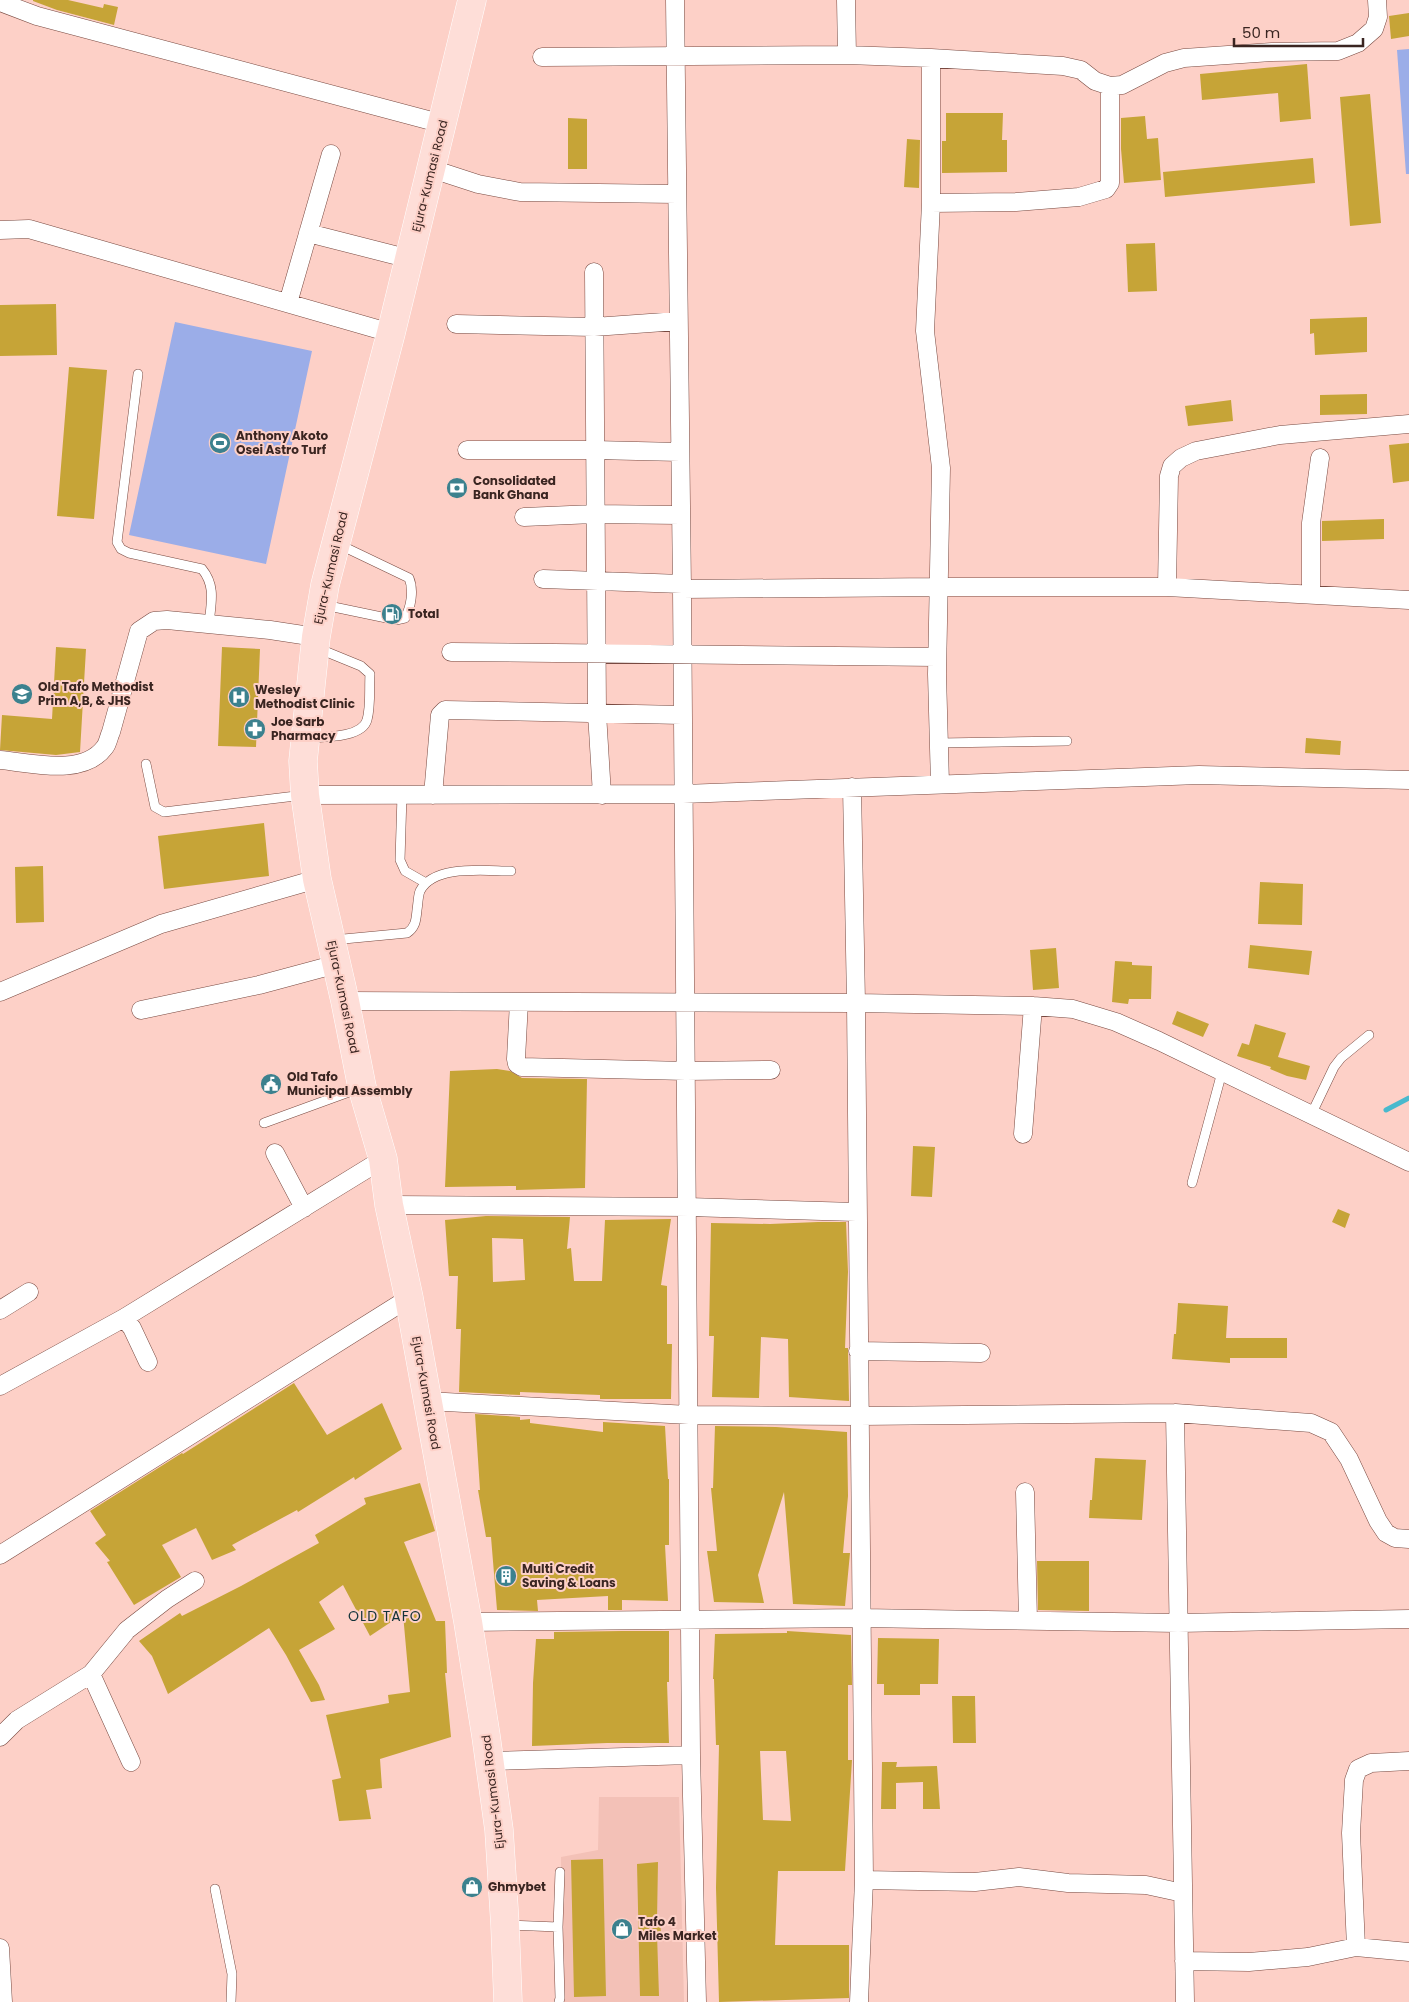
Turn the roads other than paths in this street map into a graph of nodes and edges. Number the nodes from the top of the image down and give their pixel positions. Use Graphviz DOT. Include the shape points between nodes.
graph roads {
  1 [pos="472,0"];
  2 [pos="675,0"];
  3 [pos="846,0"];
  4 [pos="1377,0"];
  5 [pos="0,2"];
  6 [pos="847,55"];
  7 [pos="675,56"];
  8 [pos="542,58"];
  9 [pos="931,58"];
  10 [pos="1110,86"];
  11 [pos="443,124"];
  12 [pos="331,154"];
  13 [pos="432,169"];
  14 [pos="677,194"];
  15 [pos="931,203"];
  16 [pos="0,230"];
  17 [pos="308,234"];
  18 [pos="410,259"];
  19 [pos="594,272"];
  20 [pos="288,303"];
  21 [pos="678,320"];
  22 [pos="456,324"];
  23 [pos="594,327"];
  24 [pos="392,333"];
  25 [pos="138,374"];
  26 [pos="1409,424"];
  27 [pos="467,450"];
  28 [pos="594,450"];
  29 [pos="680,452"];
  30 [pos="1320,458"];
  31 [pos="594,514"];
  32 [pos="680,515"];
  33 [pos="524,517"];
  34 [pos="336,543"];
  35 [pos="542,579"];
  36 [pos="595,582"];
  37 [pos="682,587"];
  38 [pos="939,587"];
  39 [pos="1167,587"];
  40 [pos="1311,595"];
  41 [pos="1409,600"];
  42 [pos="322,604"];
  43 [pos="209,624"];
  44 [pos="315,642"];
  45 [pos="451,652"];
  46 [pos="596,653"];
  47 [pos="683,654"];
  48 [pos="937,657"];
  49 [pos="597,713"];
  50 [pos="682,715"];
  51 [pos="304,739"];
  52 [pos="1067,740"];
  53 [pos="939,743"];
  54 [pos="0,760"];
  55 [pos="146,764"];
  56 [pos="1409,780"];
  57 [pos="940,784"];
  58 [pos="852,787"];
  59 [pos="683,794"];
  60 [pos="305,795"];
  61 [pos="402,795"];
  62 [pos="433,795"];
  63 [pos="602,795"];
  64 [pos="510,871"];
  65 [pos="317,879"];
  66 [pos="426,883"];
  67 [pos="334,952"];
  68 [pos="0,992"];
  69 [pos="345,1001"];
  70 [pos="519,1002"];
  71 [pos="686,1003"];
  72 [pos="856,1003"];
  73 [pos="1033,1006"];
  74 [pos="141,1010"];
  75 [pos="1369,1035"];
  76 [pos="771,1070"];
  77 [pos="686,1071"];
  78 [pos="1222,1072"];
  79 [pos="362,1087"];
  80 [pos="1311,1115"];
  81 [pos="264,1123"];
  82 [pos="1023,1134"];
  83 [pos="275,1154"];
  84 [pos="383,1159"];
  85 [pos="1409,1162"];
  86 [pos="1192,1183"];
  87 [pos="389,1205"];
  88 [pos="688,1207"];
  89 [pos="304,1208"];
  90 [pos="856,1212"];
  91 [pos="29,1292"];
  92 [pos="409,1298"];
  93 [pos="0,1310"];
  94 [pos="124,1318"];
  95 [pos="858,1351"];
  96 [pos="981,1353"];
  97 [pos="148,1362"];
  98 [pos="2,1380"];
  99 [pos="427,1401"];
  100 [pos="1175,1413"];
  101 [pos="689,1415"];
  102 [pos="859,1416"];
  103 [pos="1025,1492"];
  104 [pos="1409,1539"];
  105 [pos="2,1550"];
  106 [pos="196,1581"];
  107 [pos="861,1618"];
  108 [pos="1409,1618"];
  109 [pos="690,1620"];
  110 [pos="1028,1620"];
  111 [pos="468,1622"];
  112 [pos="1178,1622"];
  113 [pos="90,1674"];
  114 [pos="0,1737"];
  115 [pos="691,1755"];
  116 [pos="490,1761"];
  117 [pos="1409,1761"];
  118 [pos="131,1762"];
  119 [pos="560,1872"];
  120 [pos="864,1880"];
  121 [pos="215,1888"];
  122 [pos="1183,1893"];
  123 [pos="505,1925"];
  124 [pos="558,1927"];
  125 [pos="1356,1947"];
  126 [pos="0,1948"];
  127 [pos="1409,1952"];
  128 [pos="1184,1960"];
  129 [pos="3,2002"];
  130 [pos="231,2002"];
  131 [pos="508,2002"];
  132 [pos="559,2002"];
  133 [pos="696,2002"];
  134 [pos="859,2002"];
  135 [pos="1185,2002"];
  1 -- 11 [label="main road, Ejura-Kumasi Road"];
  2 -- 7 [label="street"];
  3 -- 6 [label="street"];
  4 -- 10 [label="street" via="1378,17 1374,29 1358,43 1338,52 1272,52 1184,58 1165,63 1122,85"];
  5 -- 11 [label="street" via="37,16"];
  6 -- 7 [label="street"];
  6 -- 9 [label="street"];
  7 -- 8 [label="street"];
  7 -- 14 [label="street"];
  9 -- 10 [label="street" via="1063,66 1081,70 1095,81"];
  9 -- 15 [label="street"];
  10 -- 15 [label="street" via="1110,183 1106,189 1080,197"];
  11 -- 13 [label="main road, Ejura-Kumasi Road"];
  12 -- 17 [label="street"];
  13 -- 14 [label="street" via="478,184 520,192"];
  13 -- 18 [label="main road, Ejura-Kumasi Road"];
  14 -- 21 [label="street"];
  15 -- 38 [label="street" via="925,331 941,468"];
  16 -- 20 [label="street" via="29,229"];
  17 -- 18 [label="street"];
  17 -- 20 [label="street"];
  18 -- 24 [label="main road, Ejura-Kumasi Road"];
  19 -- 23 [label="street"];
  20 -- 24 [label="street"];
  21 -- 23 [label="street"];
  21 -- 29 [label="street"];
  22 -- 23 [label="street"];
  23 -- 28 [label="street"];
  24 -- 34 [label="main road, Ejura-Kumasi Road"];
  25 -- 43 [label="lane" via="117,542 129,553 202,569 209,578 212,591"];
  26 -- 39 [label="street" via="1280,435 1196,451 1181,458 1172,466 1169,476"];
  27 -- 28 [label="street"];
  28 -- 29 [label="street"];
  28 -- 31 [label="street"];
  29 -- 32 [label="street"];
  30 -- 40 [label="street" via="1310,523"];
  31 -- 32 [label="street"];
  31 -- 33 [label="street"];
  31 -- 36 [label="street"];
  32 -- 37 [label="street"];
  34 -- 42 [label="main road, Ejura-Kumasi Road"];
  34 -- 42 [label="lane" via="410,578 413,586 409,611 405,618 396,620"];
  35 -- 36 [label="street"];
  36 -- 37 [label="street"];
  36 -- 46 [label="street"];
  37 -- 38 [label="street"];
  37 -- 47 [label="street"];
  38 -- 39 [label="street"];
  38 -- 48 [label="street"];
  39 -- 40 [label="street"];
  40 -- 41 [label="street"];
  42 -- 44 [label="main road, Ejura-Kumasi Road"];
  43 -- 44 [label="street" via="270,630"];
  43 -- 54 [label="street" via="166,620 154,622 139,631 105,747 88,761 72,766"];
  44 -- 51 [label="main road, Ejura-Kumasi Road"];
  44 -- 51 [label="lane" via="370,674 367,721 361,729 349,734"];
  45 -- 46 [label="street"];
  46 -- 47 [label="street"];
  46 -- 49 [label="street"];
  47 -- 48 [label="street"];
  47 -- 50 [label="street"];
  48 -- 53 [label="street"];
  49 -- 50 [label="street"];
  49 -- 62 [label="street" via="445,710 440,715"];
  49 -- 63 [label="street"];
  50 -- 59 [label="street"];
  51 -- 60 [label="main road, Ejura-Kumasi Road"];
  52 -- 53 [label="lane"];
  53 -- 57 [label="street"];
  55 -- 60 [label="lane" via="155,807 164,812"];
  56 -- 57 [label="street" via="1199,775"];
  57 -- 58 [label="street"];
  58 -- 59 [label="street"];
  58 -- 72 [label="street"];
  59 -- 63 [label="street"];
  59 -- 71 [label="street"];
  60 -- 61 [label="street"];
  60 -- 65 [label="main road, Ejura-Kumasi Road"];
  61 -- 62 [label="street"];
  61 -- 66 [label="lane" via="400,860 405,871"];
  62 -- 63 [label="street"];
  64 -- 66 [label="lane" via="451,871"];
  65 -- 67 [label="main road, Ejura-Kumasi Road"];
  65 -- 68 [label="street" via="161,924"];
  66 -- 67 [label="lane" via="420,892 412,929"];
  67 -- 69 [label="main road, Ejura-Kumasi Road"];
  67 -- 74 [label="street" via="260,985"];
  69 -- 70 [label="street"];
  69 -- 79 [label="main road, Ejura-Kumasi Road"];
  70 -- 71 [label="street"];
  70 -- 77 [label="street" via="516,1059 522,1067"];
  71 -- 72 [label="street"];
  71 -- 77 [label="street"];
  72 -- 73 [label="street"];
  72 -- 90 [label="street"];
  73 -- 78 [label="street" via="1073,1009 1116,1022"];
  73 -- 82 [label="street"];
  75 -- 80 [label="lane" via="1334,1067"];
  76 -- 77 [label="street"];
  77 -- 88 [label="street"];
  78 -- 80 [label="street"];
  78 -- 86 [label="lane"];
  79 -- 81 [label="lane"];
  79 -- 84 [label="main road, Ejura-Kumasi Road"];
  80 -- 85 [label="street"];
  83 -- 89 [label="street"];
  84 -- 87 [label="main road, Ejura-Kumasi Road"];
  84 -- 89 [label="street"];
  87 -- 88 [label="street"];
  87 -- 92 [label="main road, Ejura-Kumasi Road"];
  88 -- 90 [label="street"];
  88 -- 101 [label="street"];
  89 -- 94 [label="street"];
  90 -- 95 [label="street"];
  91 -- 93 [label="street"];
  92 -- 99 [label="main road, Ejura-Kumasi Road"];
  92 -- 105 [label="street"];
  94 -- 97 [label="street"];
  94 -- 98 [label="street"];
  95 -- 96 [label="street"];
  95 -- 102 [label="street"];
  99 -- 101 [label="street"];
  99 -- 111 [label="main road, Ejura-Kumasi Road"];
  100 -- 102 [label="street"];
  100 -- 104 [label="street" via="1311,1423 1331,1432 1349,1459 1386,1533"];
  100 -- 112 [label="street"];
  101 -- 102 [label="street"];
  101 -- 109 [label="street"];
  102 -- 107 [label="street"];
  103 -- 110 [label="street"];
  106 -- 113 [label="street" via="127,1630"];
  107 -- 109 [label="street"];
  107 -- 110 [label="street"];
  107 -- 120 [label="street"];
  108 -- 112 [label="street"];
  109 -- 111 [label="street"];
  109 -- 115 [label="street"];
  110 -- 112 [label="street"];
  111 -- 116 [label="main road, Ejura-Kumasi Road"];
  112 -- 122 [label="street"];
  113 -- 114 [label="street" via="17,1720"];
  113 -- 118 [label="street"];
  115 -- 116 [label="street"];
  115 -- 133 [label="street"];
  116 -- 123 [label="main road, Ejura-Kumasi Road" via="499,1830"];
  117 -- 125 [label="street" via="1371,1763 1358,1769 1354,1780 1352,1833"];
  119 -- 124 [label="lane"];
  120 -- 122 [label="street" via="974,1882 1018,1877 1068,1883 1146,1885"];
  120 -- 134 [label="street"];
  121 -- 130 [label="lane" via="232,1974"];
  122 -- 128 [label="street"];
  123 -- 124 [label="lane"];
  123 -- 131 [label="main road, Ejura-Kumasi Road"];
  124 -- 132 [label="lane"];
  125 -- 127 [label="street"];
  125 -- 128 [label="street" via="1308,1957 1249,1962"];
  126 -- 129 [label="street"];
  128 -- 135 [label="street"];
}
